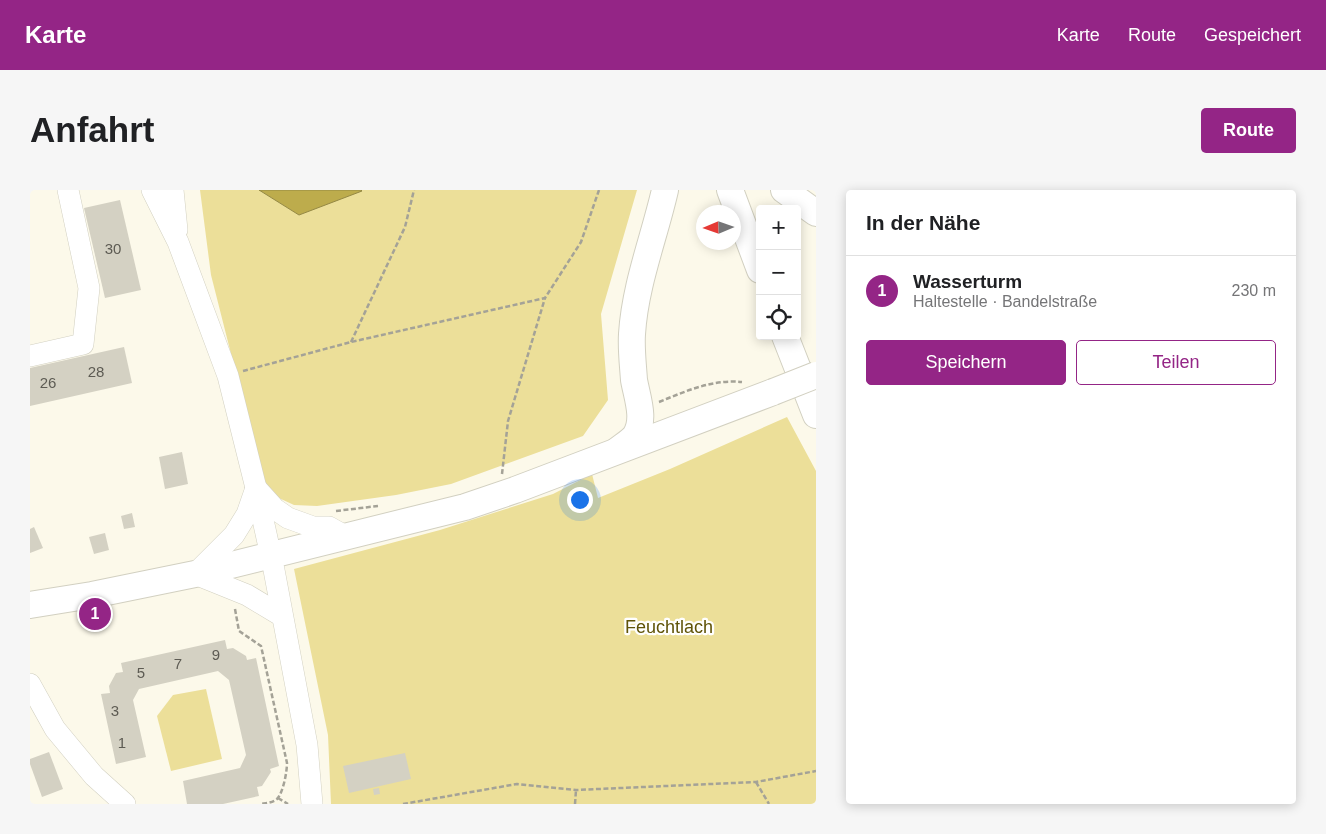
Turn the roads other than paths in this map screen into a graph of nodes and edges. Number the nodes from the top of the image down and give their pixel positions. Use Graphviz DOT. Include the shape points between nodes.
graph roads {
  1 [pos="68,190"];
  2 [pos="152,190"];
  3 [pos="174,190"];
  4 [pos="665,190"];
  5 [pos="730,190"];
  6 [pos="784,190"];
  7 [pos="816,213"];
  8 [pos="178,242"];
  9 [pos="756,259"];
  10 [pos="787,340"];
  11 [pos="30,356"];
  12 [pos="816,376"];
  13 [pos="816,416"];
  14 [pos="614,453"];
  15 [pos="256,488"];
  16 [pos="345,536"];
  17 [pos="271,556"];
  18 [pos="195,574"];
  19 [pos="30,605"];
  20 [pos="282,616"];
  21 [pos="30,684"];
  22 [pos="125,804"];
  23 [pos="312,804"];
  1 -- 11 [label="street" via="89,288 82,344"];
  2 -- 8 [label="street"];
  3 -- 8 [label="street"];
  4 -- 14 [label="main road" via="633,322 633,366 640,425 635,436"];
  5 -- 9 [label="main road"];
  6 -- 7 [label="main road"];
  8 -- 15 [label="street" via="228,376"];
  10 -- 13 [label="main road"];
  12 -- 14 [label="main road, bridge"];
  14 -- 16 [label="main road" via="465,508"];
  15 -- 16 [label="street" via="288,518 313,527 329,527"];
  15 -- 17 [label="street"];
  15 -- 18 [label="street" via="234,535"];
  16 -- 17 [label="main road"];
  17 -- 18 [label="main road"];
  17 -- 20 [label="street"];
  18 -- 19 [label="main road"];
  18 -- 20 [label="street" via="247,595"];
  20 -- 23 [label="street" via="307,744"];
  21 -- 22 [label="street" via="55,728 94,776"];
}
